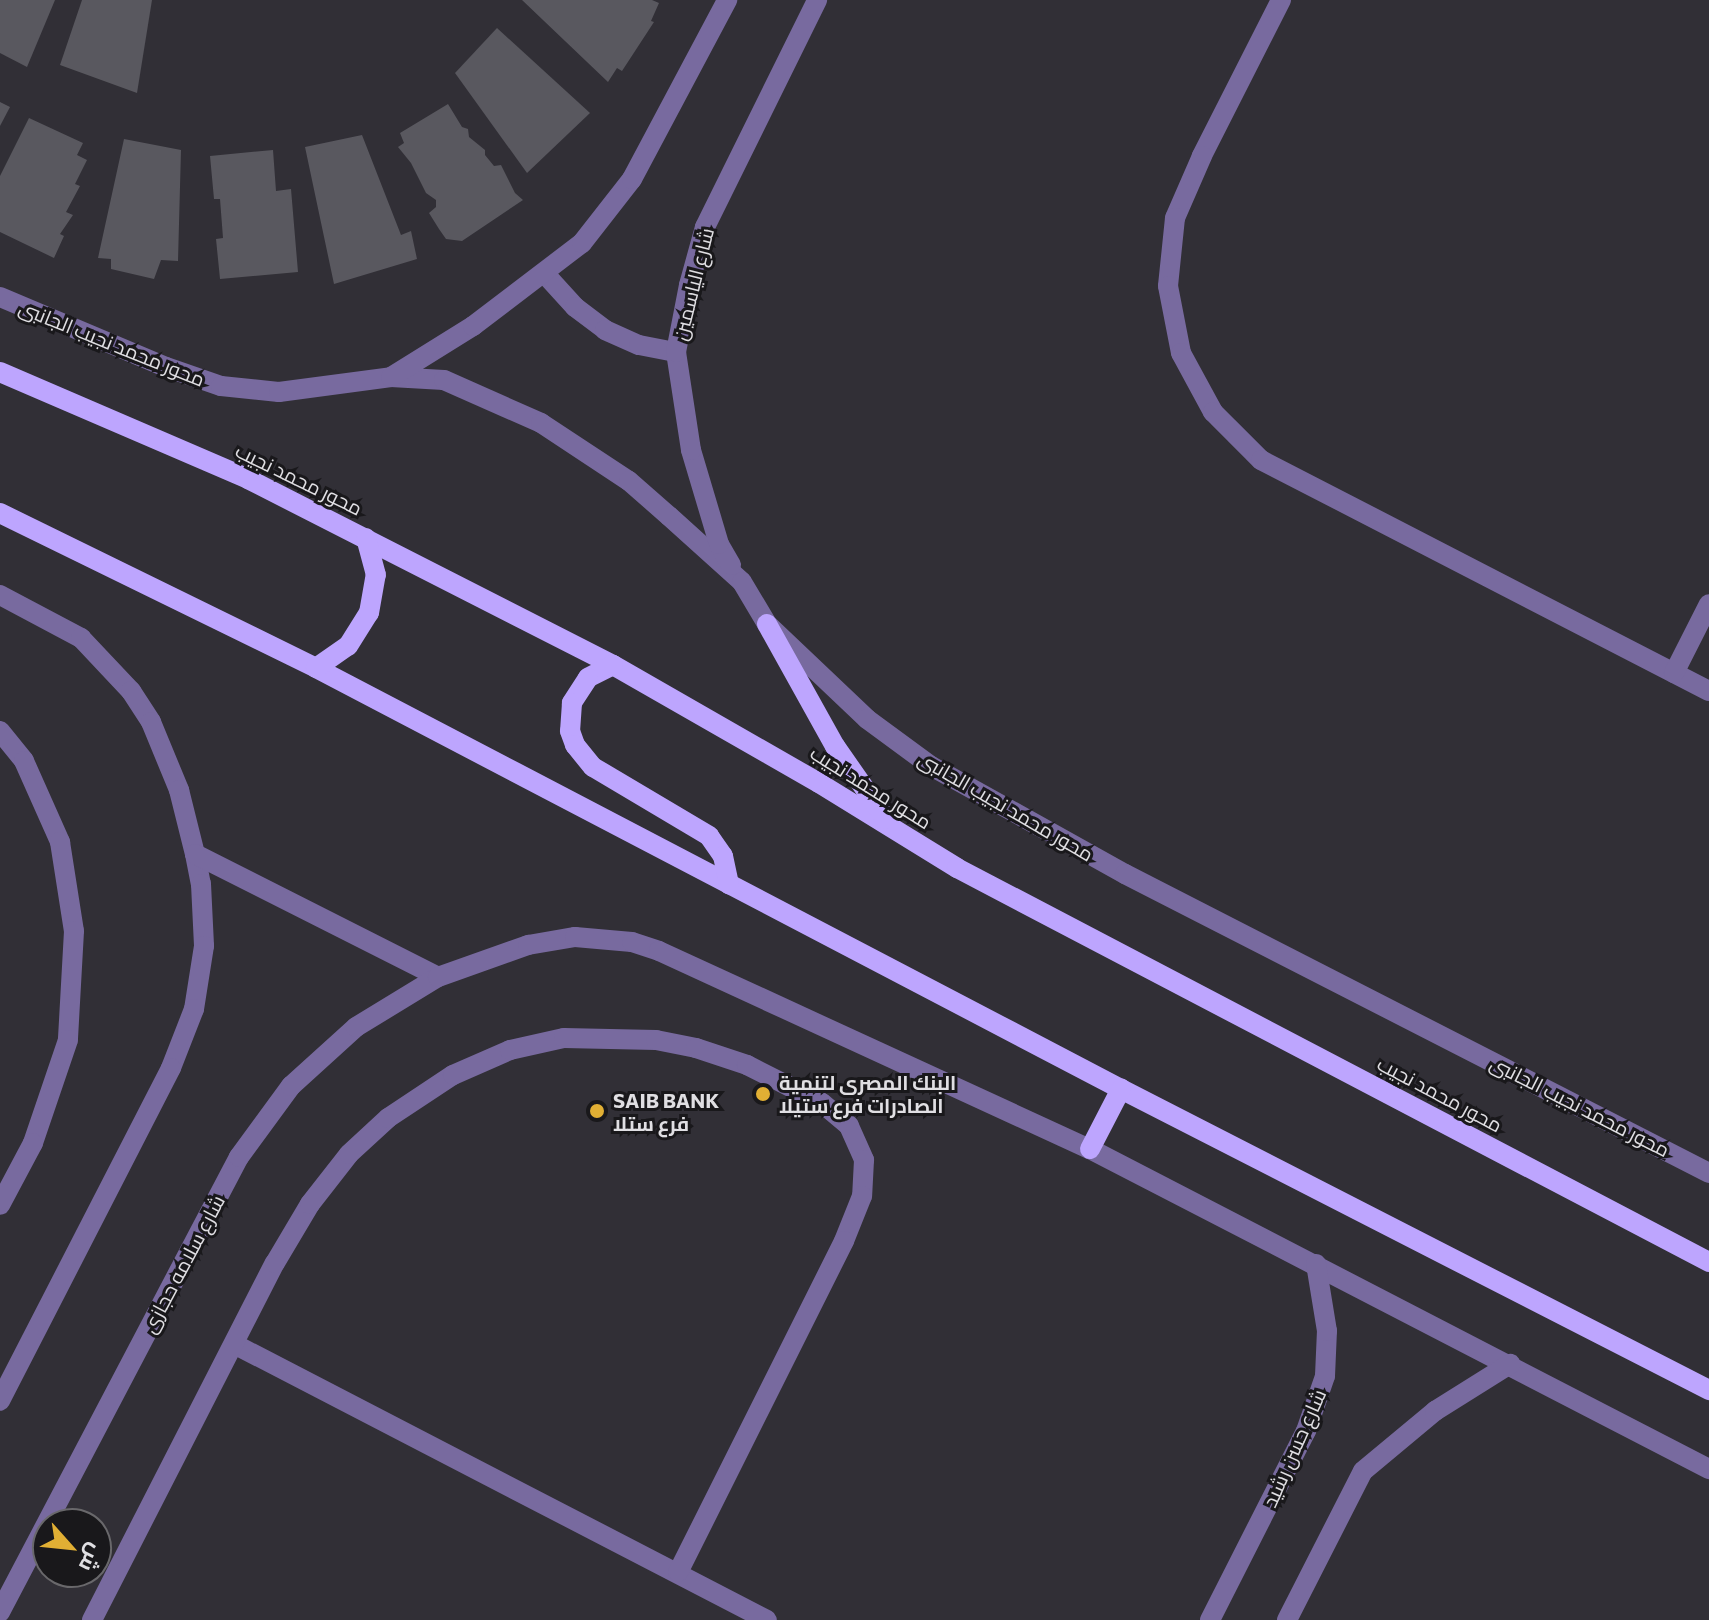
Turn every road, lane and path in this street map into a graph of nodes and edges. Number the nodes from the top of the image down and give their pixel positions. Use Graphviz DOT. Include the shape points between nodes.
graph roads {
  1 [pos="727,0"];
  2 [pos="817,0"];
  3 [pos="1281,0"];
  4 [pos="545,274"];
  5 [pos="0,297"];
  6 [pos="676,352"];
  7 [pos="0,372"];
  8 [pos="391,377"];
  9 [pos="0,513"];
  10 [pos="366,538"];
  11 [pos="742,582"];
  12 [pos="0,595"];
  13 [pos="1709,604"];
  14 [pos="767,624"];
  15 [pos="613,665"];
  16 [pos="316,668"];
  17 [pos="1674,673"];
  18 [pos="1709,691"];
  19 [pos="0,731"];
  20 [pos="893,829"];
  21 [pos="195,854"];
  22 [pos="729,884"];
  23 [pos="438,977"];
  24 [pos="1121,1089"];
  25 [pos="1090,1149"];
  26 [pos="1709,1173"];
  27 [pos="0,1205"];
  28 [pos="1709,1262"];
  29 [pos="1316,1264"];
  30 [pos="234,1344"];
  31 [pos="1510,1364"];
  32 [pos="1709,1390"];
  33 [pos="0,1401"];
  34 [pos="1709,1469"];
  35 [pos="678,1572"];
  36 [pos="0,1612"];
  37 [pos="92,1620"];
  38 [pos="767,1620"];
  39 [pos="1210,1620"];
  40 [pos="1287,1620"];
  1 -- 4 [label="street" via="632,179 582,243"];
  2 -- 6 [label="street, شارع الياسمين" via="705,227"];
  3 -- 17 [label="street" via="1175,218 1168,286 1181,353 1213,412 1261,460"];
  4 -- 6 [label="street" via="605,330 639,345"];
  4 -- 8 [label="street"];
  5 -- 8 [label="street, محور محمد نجيب الجانبى" via="221,386 279,392"];
  6 -- 11 [label="street, شارع الياسمين" via="703,498 719,544"];
  7 -- 10 [label="main road, محور محمد نجيب" via="248,479"];
  8 -- 11 [label="street, محور محمد نجيب الجانبى" via="444,380 541,423 629,481"];
  9 -- 16 [label="main road"];
  10 -- 15 [label="main road, محور محمد نجيب"];
  10 -- 16 [label="main road" via="376,575 369,613 348,646"];
  11 -- 14 [label="street, محور محمد نجيب الجانبى"];
  12 -- 21 [label="street" via="81,638 131,691 167,755"];
  13 -- 17 [label="street"];
  14 -- 20 [label="main road" via="835,746"];
  14 -- 26 [label="street, محور محمد نجيب الجانبى" via="867,719 995,805"];
  15 -- 20 [label="main road, محور محمد نجيب"];
  15 -- 22 [label="main road" via="588,678 572,703 575,745 593,767 709,836 723,856"];
  16 -- 22 [label="main road"];
  17 -- 18 [label="street"];
  19 -- 27 [label="street" via="24,761 60,842 74,931 68,1040 33,1143"];
  20 -- 28 [label="main road, محور محمد نجيب" via="957,868"];
  21 -- 23 [label="street"];
  21 -- 33 [label="street" via="204,946 184,1039"];
  22 -- 24 [label="main road"];
  23 -- 25 [label="street" via="551,940 603,937 632,942"];
  23 -- 36 [label="street, شارع سلامه حجازى" via="356,1027 291,1086 263,1120"];
  24 -- 25 [label="main road"];
  24 -- 32 [label="main road"];
  25 -- 29 [label="street"];
  29 -- 31 [label="street"];
  29 -- 39 [label="street, شارع حسن رشيد" via="1327,1331 1325,1376 1306,1431"];
  30 -- 35 [label="street"];
  30 -- 35 [label="street" via="310,1204 349,1154 388,1118 453,1075 510,1050 564,1038 615,1037 696,1048 787,1084 849,1126 864,1160 862,1196"];
  30 -- 37 [label="street"];
  31 -- 34 [label="street"];
  31 -- 40 [label="street" via="1435,1411 1363,1471"];
  35 -- 38 [label="street"];
}
